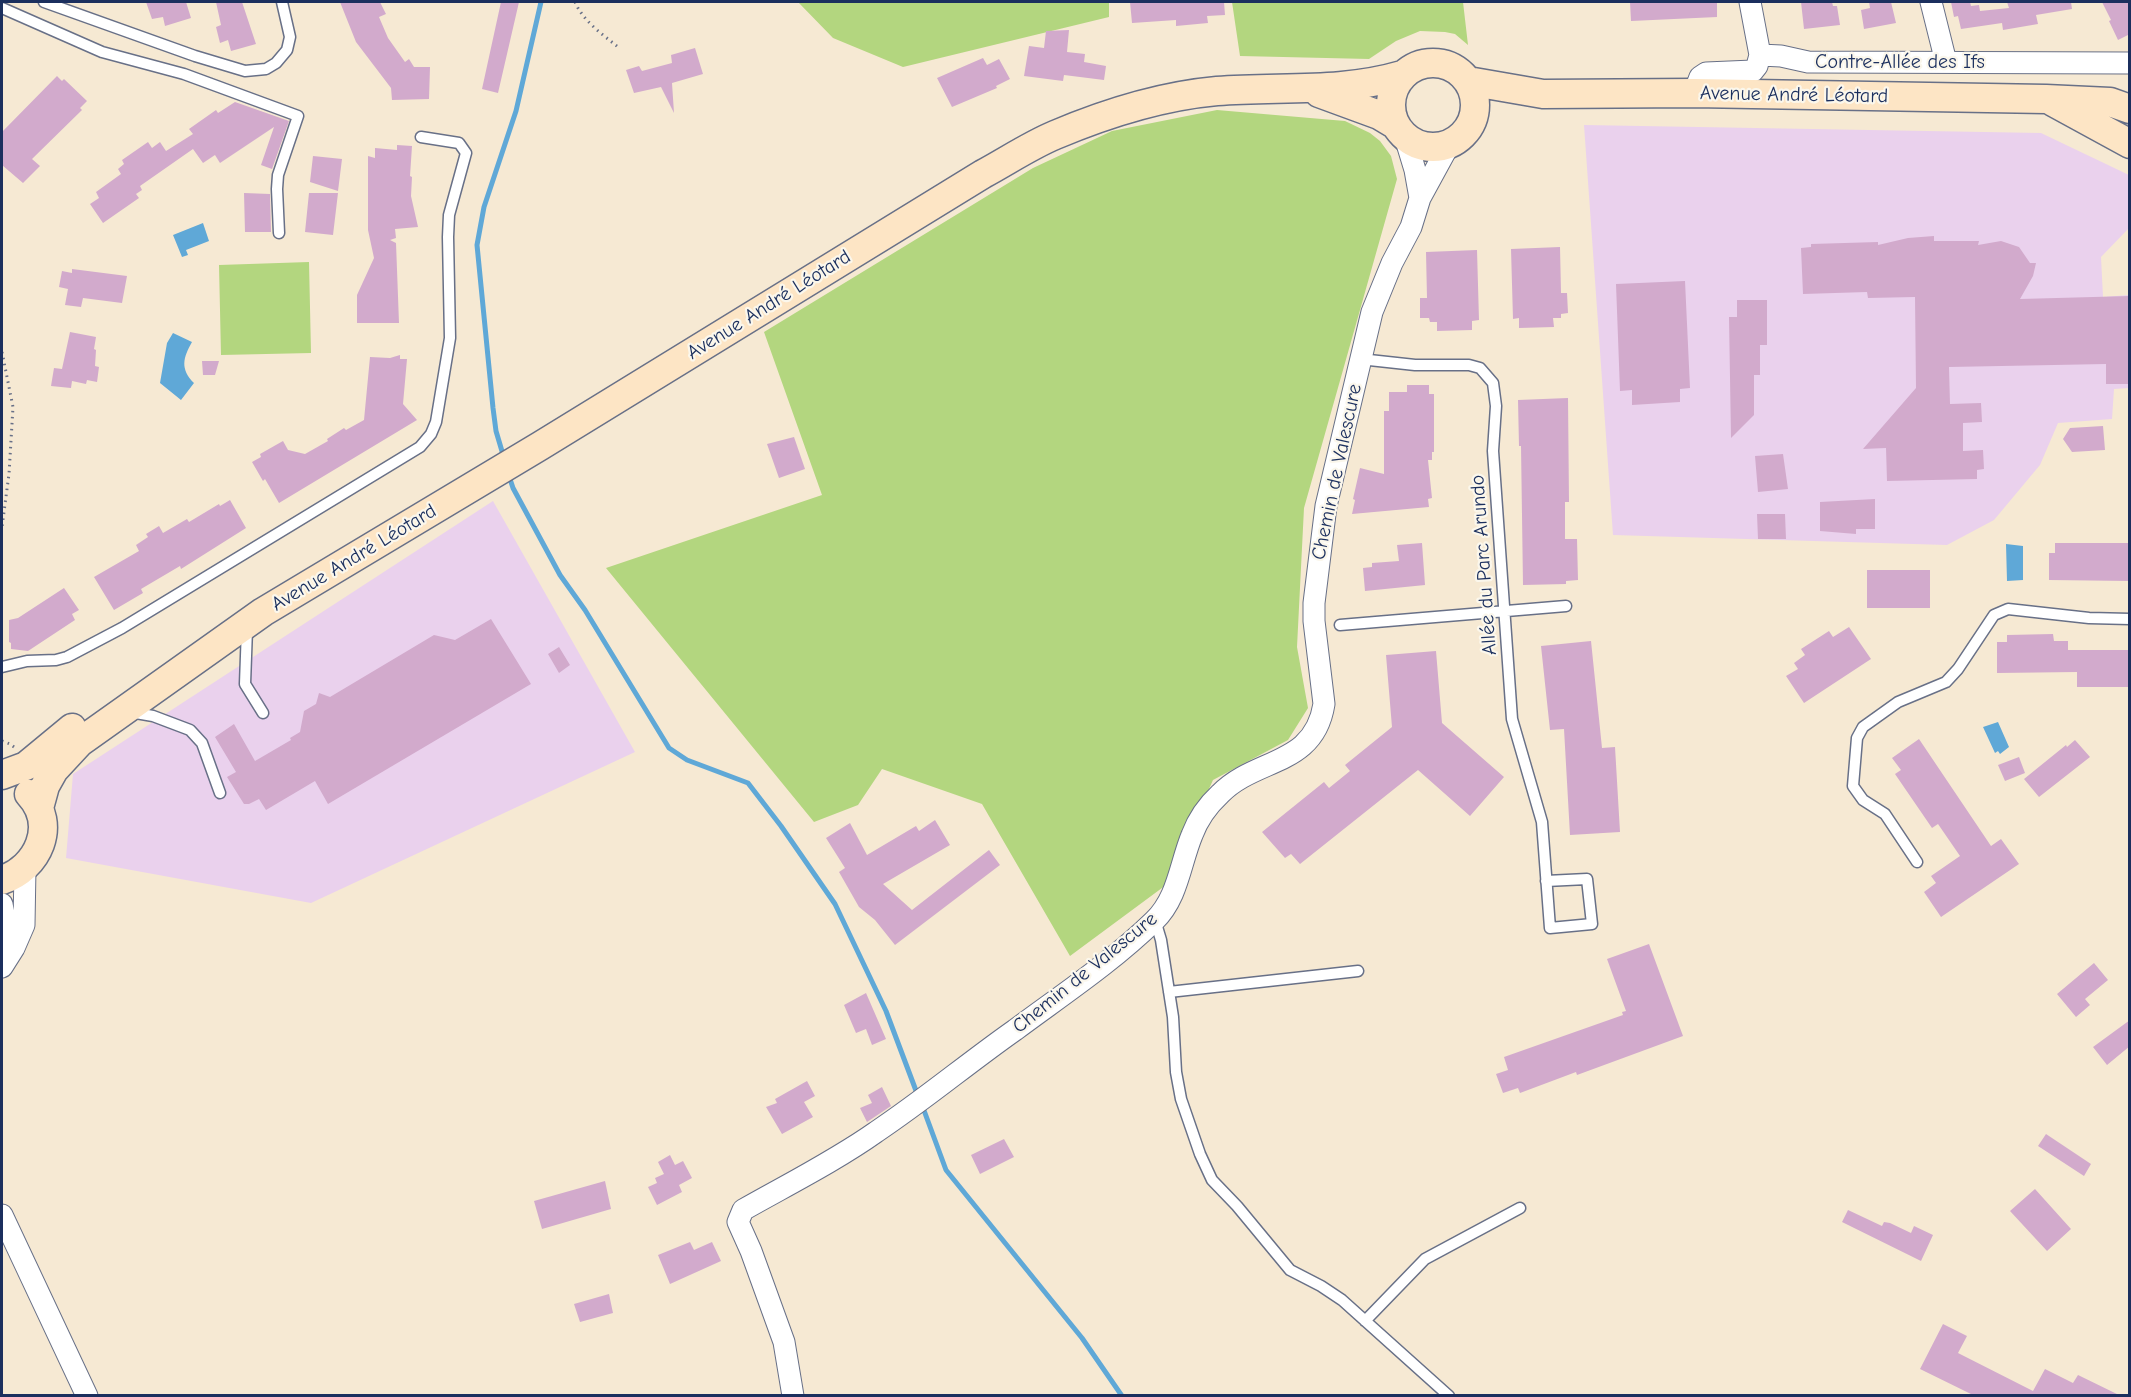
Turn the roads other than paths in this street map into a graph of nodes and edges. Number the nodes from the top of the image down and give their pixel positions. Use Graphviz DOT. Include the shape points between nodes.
graph roads {
  1 [pos="44,2"];
  2 [pos="282,2"];
  3 [pos="1750,2"];
  4 [pos="1931,2"];
  5 [pos="2,8"];
  6 [pos="1760,55"];
  7 [pos="1946,62"];
  8 [pos="2130,63"];
  9 [pos="1402,75"];
  10 [pos="1468,81"];
  11 [pos="1308,89"];
  12 [pos="1694,93"];
  13 [pos="1543,94"];
  14 [pos="2046,99"];
  15 [pos="2130,109"];
  16 [pos="1473,117"];
  17 [pos="2130,126"];
  18 [pos="1400,130"];
  19 [pos="422,137"];
  20 [pos="1450,143"];
  21 [pos="2130,144"];
  22 [pos="1420,198"];
  23 [pos="279,233"];
  24 [pos="1360,359"];
  25 [pos="1566,606"];
  26 [pos="1505,611"];
  27 [pos="256,619"];
  28 [pos="2130,619"];
  29 [pos="1340,626"];
  30 [pos="2,667"];
  31 [pos="123,711"];
  32 [pos="263,713"];
  33 [pos="2,776"];
  34 [pos="220,793"];
  35 [pos="39,808"];
  36 [pos="1917,862"];
  37 [pos="13,874"];
  38 [pos="1546,881"];
  39 [pos="2,904"];
  40 [pos="1155,920"];
  41 [pos="2,938"];
  42 [pos="2,967"];
  43 [pos="1358,971"];
  44 [pos="1169,992"];
  45 [pos="1520,1208"];
  46 [pos="2,1215"];
  47 [pos="1365,1321"];
  48 [pos="87,1395"];
  49 [pos="793,1395"];
  50 [pos="1449,1395"];
  1 -- 2 [label="lane" via="245,71 266,69 287,50 290,37"];
  3 -- 6 [label="street"];
  4 -- 7 [label="street"];
  5 -- 23 [label="lane" via="102,52 184,74 298,116 278,174"];
  6 -- 7 [label="street, Contre-Allée des Ifs" via="1808,62"];
  6 -- 12 [label="street" via="1752,70 1706,73 1700,77"];
  7 -- 8 [label="street, Contre-Allée des Ifs"];
  9 -- 10 [label="main road" via="1421,64 1442,63"];
  9 -- 11 [label="main road, Avenue André Léotard" via="1359,85"];
  9 -- 18 [label="main road" via="1390,103"];
  10 -- 13 [label="main road, Avenue André Léotard"];
  10 -- 16 [label="main road" via="1474,98"];
  11 -- 18 [label="main road, Avenue André Léotard" via="1379,115"];
  11 -- 27 [label="main road, Avenue André Léotard" via="1182,95 1053,136 983,174"];
  12 -- 13 [label="main road, Avenue André Léotard"];
  12 -- 14 [label="main road, Avenue André Léotard"];
  13 -- 16 [label="main road, Avenue André Léotard"];
  14 -- 15 [label="main road, Avenue André Léotard" via="2110,102"];
  14 -- 17 [label="main road, Avenue André Léotard"];
  14 -- 21 [label="main road"];
  16 -- 20 [label="main road" via="1468,128"];
  18 -- 20 [label="main road" via="1426,147"];
  18 -- 22 [label="street, Chemin de Valescure" via="1415,170"];
  19 -- 30 [label="lane" via="459,142 466,153 449,215 450,338 431,434 420,447 122,628 67,657"];
  20 -- 22 [label="street, Chemin de Valescure"];
  22 -- 24 [label="street, Chemin de Valescure" via="1372,312"];
  24 -- 26 [label="lane, Allée du Parc Arundo" via="1469,365 1480,368 1493,384 1493,451"];
  24 -- 40 [label="street, Chemin de Valescure" via="1326,506 1315,582 1314,621 1324,693 1323,717 1300,749 1227,786 1206,808 1192,834 1176,887"];
  25 -- 26 [label="lane"];
  26 -- 29 [label="lane"];
  26 -- 38 [label="lane, Allée du Parc Arundo" via="1512,719 1542,822"];
  27 -- 31 [label="main road, Avenue André Léotard"];
  27 -- 32 [label="lane" via="245,684"];
  27 -- 33 [label="main road, Avenue André Léotard" via="243,619 82,720 26,766"];
  28 -- 36 [label="lane" via="2008,609 1994,615 1946,682 1898,702 1863,727 1857,738 1853,786 1863,800 1886,813"];
  31 -- 34 [label="lane" via="153,716 190,730 202,743"];
  31 -- 35 [label="main road, Avenue André Léotard" via="80,742 54,770"];
  33 -- 35 [label="main road" via="22,787"];
  35 -- 37 [label="main road" via="41,840 35,856"];
  37 -- 42 [label="street" via="24,925"];
  38 -- 38 [label="lane, Allée du Parc Arundo" via="1550,928 1592,924 1587,879"];
  39 -- 41 [label="street"];
  40 -- 44 [label="lane"];
  40 -- 49 [label="street, Chemin de Valescure" via="1048,1006 874,1134 743,1210 738,1222 784,1342"];
  43 -- 44 [label="lane"];
  44 -- 47 [label="lane" via="1181,1099 1212,1180 1290,1270 1321,1286"];
  45 -- 47 [label="lane" via="1425,1259"];
  46 -- 48 [label="street"];
  47 -- 50 [label="lane"];
}
